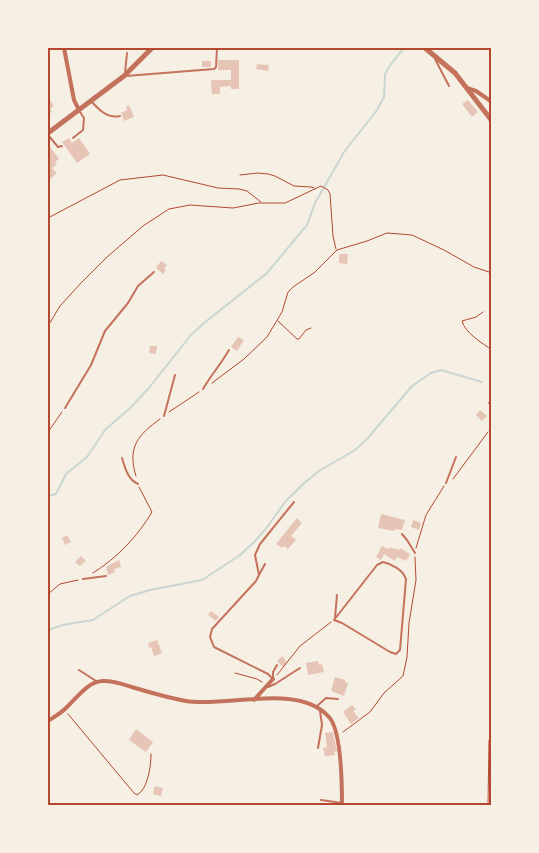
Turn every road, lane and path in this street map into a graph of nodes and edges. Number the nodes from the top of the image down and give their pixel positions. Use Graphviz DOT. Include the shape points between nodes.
graph roads {
  1 [pos="64,48"];
  2 [pos="152,48"];
  3 [pos="217,48"];
  4 [pos="425,48"];
  5 [pos="127,53"];
  6 [pos="432,53"];
  7 [pos="124,76"];
  8 [pos="449,86"];
  9 [pos="467,88"];
  10 [pos="91,101"];
  11 [pos="492,102"];
  12 [pos="79,110"];
  13 [pos="120,116"];
  14 [pos="492,121"];
  15 [pos="48,134"];
  16 [pos="73,138"];
  17 [pos="62,146"];
  18 [pos="240,175"];
  19 [pos="315,189"];
  20 [pos="261,203"];
  21 [pos="48,218"];
  22 [pos="337,250"];
  23 [pos="154,272"];
  24 [pos="492,273"];
  25 [pos="482,312"];
  26 [pos="278,320"];
  27 [pos="48,326"];
  28 [pos="311,328"];
  29 [pos="229,350"];
  30 [pos="492,350"];
  31 [pos="175,375"];
  32 [pos="203,389"];
  33 [pos="489,403"];
  34 [pos="492,406"];
  35 [pos="65,408"];
  36 [pos="164,416"];
  37 [pos="491,428"];
  38 [pos="48,432"];
  39 [pos="456,457"];
  40 [pos="122,458"];
  41 [pos="446,483"];
  42 [pos="138,484"];
  43 [pos="294,502"];
  44 [pos="402,534"];
  45 [pos="415,553"];
  46 [pos="266,564"];
  47 [pos="259,575"];
  48 [pos="106,576"];
  49 [pos="83,579"];
  50 [pos="48,594"];
  51 [pos="337,595"];
  52 [pos="334,620"];
  53 [pos="277,665"];
  54 [pos="300,668"];
  55 [pos="79,670"];
  56 [pos="235,673"];
  57 [pos="272,679"];
  58 [pos="97,682"];
  59 [pos="265,687"];
  60 [pos="338,699"];
  61 [pos="254,700"];
  62 [pos="318,707"];
  63 [pos="65,710"];
  64 [pos="48,721"];
  65 [pos="337,733"];
  66 [pos="489,740"];
  67 [pos="318,748"];
  68 [pos="151,754"];
  69 [pos="321,800"];
  70 [pos="342,804"];
  71 [pos="488,806"];
  1 -- 12 [label="street" via="74,100"];
  2 -- 7 [label="street"];
  3 -- 7 [label="lane" via="214,69"];
  4 -- 6 [label="street"];
  5 -- 7 [label="lane"];
  6 -- 8 [label="lane"];
  6 -- 9 [label="street"];
  7 -- 10 [label="street"];
  9 -- 11 [label="street"];
  9 -- 14 [label="street"];
  10 -- 12 [label="street"];
  10 -- 13 [label="lane" via="108,115"];
  12 -- 15 [label="street"];
  12 -- 16 [label="lane" via="84,124 81,133"];
  15 -- 17 [label="lane" via="58,147"];
  18 -- 19 [label="path" via="268,174 294,186"];
  19 -- 20 [label="path" via="285,202"];
  19 -- 22 [label="path" via="321,186 330,194"];
  20 -- 21 [label="path" via="240,188 218,188 162,175 120,180"];
  20 -- 27 [label="path" via="233,208 190,205 169,209 142,226 107,257 73,291"];
  22 -- 24 [label="path" via="387,233 412,235"];
  22 -- 26 [label="path" via="288,292"];
  23 -- 35 [label="lane" via="138,286 105,331 91,365"];
  25 -- 30 [label="path" via="462,321 463,325"];
  26 -- 28 [label="path" via="297,339"];
  26 -- 32 [label="path" via="267,337 244,360"];
  29 -- 32 [label="lane"];
  31 -- 36 [label="lane"];
  32 -- 36 [label="path"];
  33 -- 34 [label="lane"];
  35 -- 38 [label="path"];
  36 -- 42 [label="path" via="143,431 136,443 132,456"];
  37 -- 41 [label="path" via="460,471"];
  39 -- 41 [label="lane"];
  40 -- 42 [label="lane" via="127,472"];
  41 -- 45 [label="path" via="426,515"];
  42 -- 49 [label="path" via="152,512 142,530 107,564"];
  43 -- 47 [label="lane" via="260,544 255,555"];
  44 -- 45 [label="lane"];
  45 -- 65 [label="path" via="416,580 403,676 370,712 346,732"];
  46 -- 47 [label="lane"];
  47 -- 57 [label="lane" via="212,629 210,637 214,647"];
  48 -- 49 [label="lane"];
  49 -- 50 [label="path" via="60,584"];
  51 -- 52 [label="lane"];
  52 -- 52 [label="lane" via="396,654 400,650 405,574 391,563 377,565"];
  52 -- 57 [label="path" via="300,646"];
  53 -- 57 [label="lane"];
  54 -- 59 [label="lane"];
  55 -- 58 [label="lane"];
  56 -- 59 [label="path" via="257,679"];
  57 -- 59 [label="street"];
  58 -- 61 [label="street" via="119,684 191,702"];
  58 -- 63 [label="street"];
  59 -- 61 [label="street"];
  60 -- 62 [label="lane" via="326,698"];
  61 -- 62 [label="street" via="292,700"];
  62 -- 65 [label="street" via="330,718"];
  62 -- 67 [label="lane" via="322,725"];
  63 -- 64 [label="street"];
  63 -- 68 [label="path" via="137,795 151,768"];
  65 -- 70 [label="street"];
  66 -- 71 [label="path"];
  69 -- 70 [label="lane"];
}
